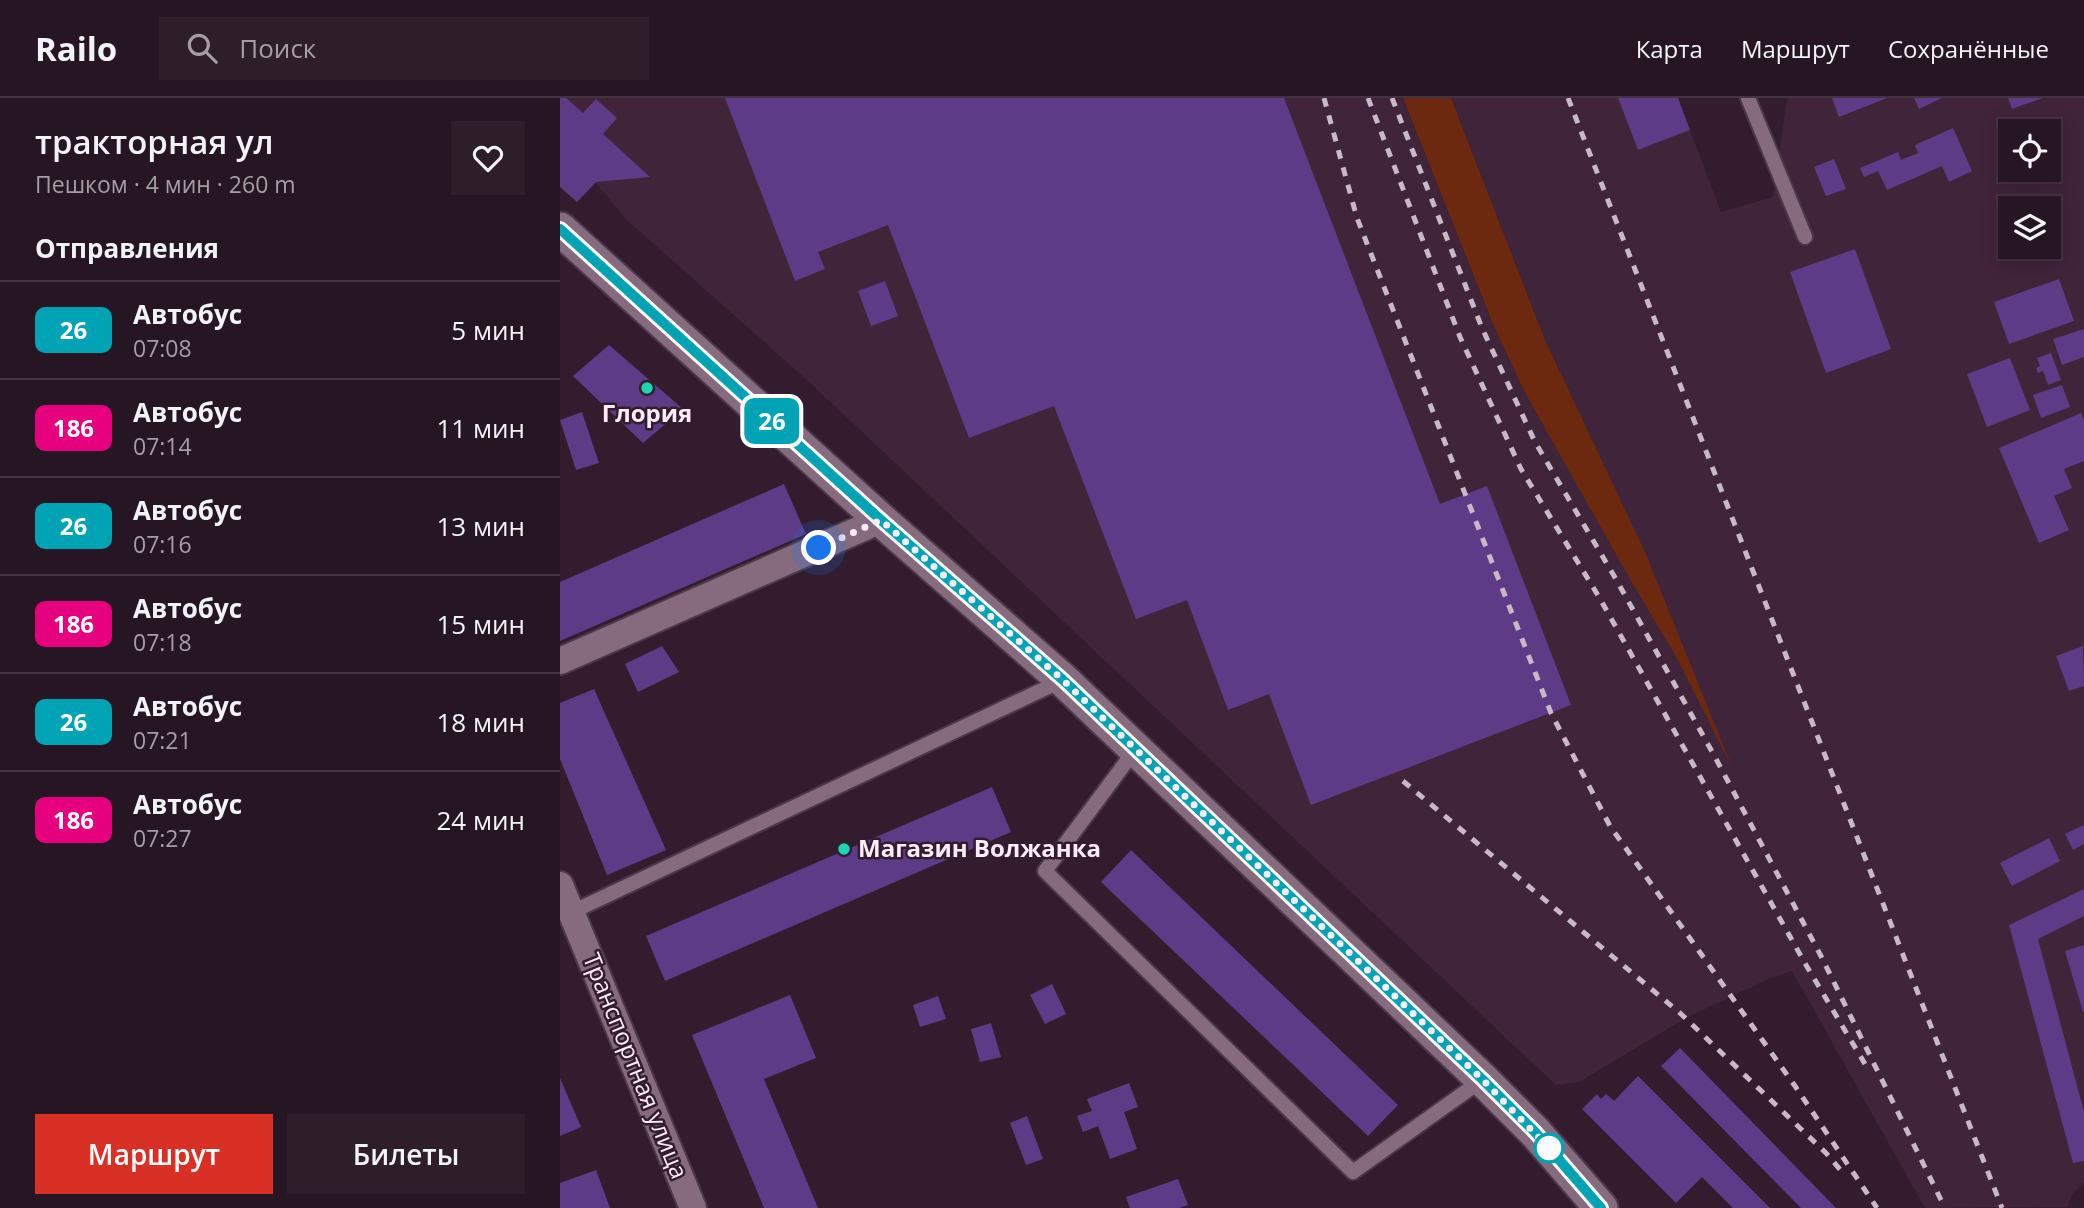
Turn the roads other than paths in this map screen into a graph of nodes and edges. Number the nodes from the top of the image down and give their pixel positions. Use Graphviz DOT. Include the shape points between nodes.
graph roads {
  1 [pos="1748,98"];
  2 [pos="560,229"];
  3 [pos="1805,237"];
  4 [pos="881,520"];
  5 [pos="560,661"];
  6 [pos="1063,680"];
  7 [pos="1135,750"];
  8 [pos="560,886"];
  9 [pos="572,912"];
  10 [pos="1482,1079"];
  11 [pos="692,1208"];
  12 [pos="1601,1208"];
  1 -- 3 [label="lane"];
  2 -- 4 [label="street"];
  4 -- 5 [label="street"];
  4 -- 6 [label="street"];
  6 -- 7 [label="street"];
  6 -- 9 [label="lane"];
  7 -- 10 [label="street"];
  7 -- 10 [label="lane" via="1045,871 1353,1172"];
  8 -- 9 [label="street, Транспортная улица"];
  9 -- 11 [label="street, Транспортная улица"];
  10 -- 12 [label="street"];
}
